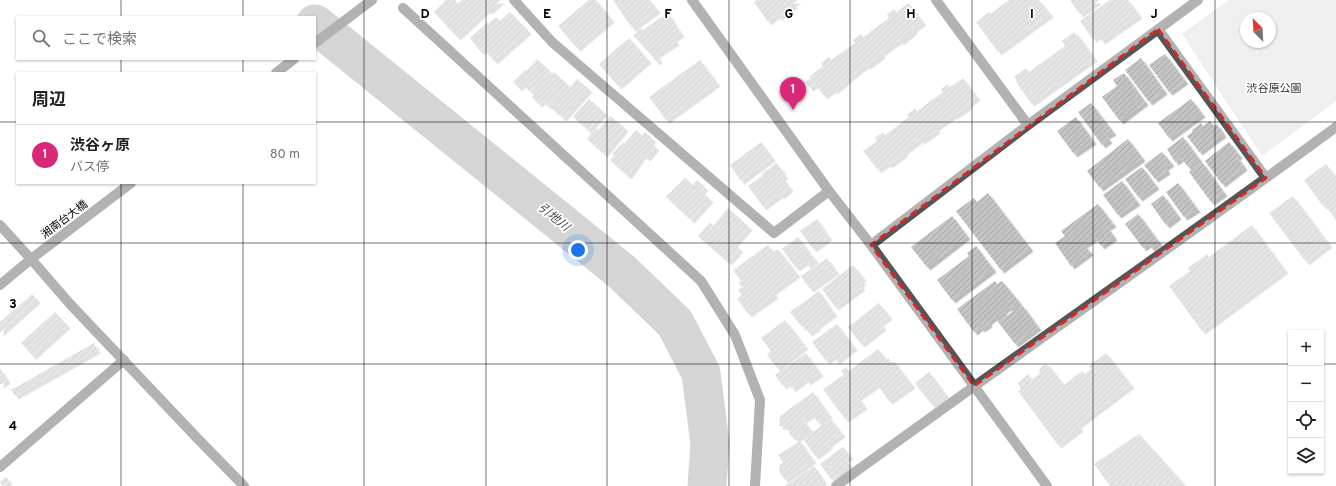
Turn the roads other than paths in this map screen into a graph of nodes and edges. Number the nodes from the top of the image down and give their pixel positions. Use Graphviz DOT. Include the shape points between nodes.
graph roads {
  1 [pos="372,0"];
  2 [pos="514,0"];
  3 [pos="692,0"];
  4 [pos="1198,0"];
  5 [pos="941,2"];
  6 [pos="403,8"];
  7 [pos="1158,29"];
  8 [pos="316,42"];
  9 [pos="293,60"];
  10 [pos="277,72"];
  11 [pos="1028,125"];
  12 [pos="1336,126"];
  13 [pos="1266,178"];
  14 [pos="130,184"];
  15 [pos="829,191"];
  16 [pos="0,225"];
  17 [pos="871,245"];
  18 [pos="31,259"];
  19 [pos="0,285"];
  20 [pos="124,360"];
  21 [pos="974,386"];
  22 [pos="0,467"];
  23 [pos="244,486"];
  24 [pos="755,486"];
  25 [pos="836,486"];
  26 [pos="1047,486"];
  1 -- 8 [label="street"];
  2 -- 15 [label="street" via="552,42 774,233"];
  3 -- 15 [label="street"];
  4 -- 7 [label="street"];
  5 -- 11 [label="street"];
  6 -- 24 [label="street" via="701,281 736,335 760,400"];
  7 -- 11 [label="street"];
  7 -- 13 [label="street"];
  9 -- 10 [label="street"];
  11 -- 17 [label="street"];
  12 -- 13 [label="street"];
  13 -- 21 [label="street"];
  14 -- 18 [label="street, 湘南台大橋"];
  15 -- 17 [label="street"];
  16 -- 18 [label="street"];
  17 -- 21 [label="street"];
  18 -- 19 [label="street, 湘南台大橋"];
  18 -- 20 [label="street"];
  20 -- 22 [label="street"];
  20 -- 23 [label="street"];
  21 -- 25 [label="street"];
  21 -- 26 [label="street"];
}
